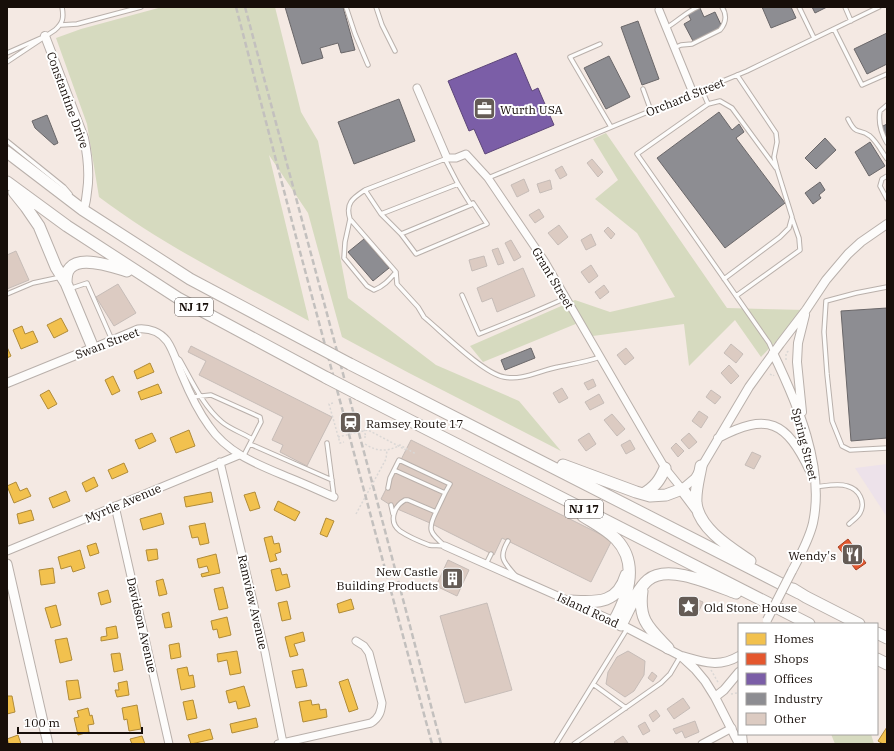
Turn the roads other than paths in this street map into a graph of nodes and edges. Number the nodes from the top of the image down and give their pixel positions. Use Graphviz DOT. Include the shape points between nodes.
graph roads {
  1 [pos="62,7"];
  2 [pos="141,7"];
  3 [pos="346,7"];
  4 [pos="376,7"];
  5 [pos="698,7"];
  6 [pos="722,7"];
  7 [pos="800,7"];
  8 [pos="845,7"];
  9 [pos="879,7"];
  10 [pos="658,9"];
  11 [pos="851,21"];
  12 [pos="61,25"];
  13 [pos="666,28"];
  14 [pos="834,29"];
  15 [pos="45,36"];
  16 [pos="814,38"];
  17 [pos="600,44"];
  18 [pos="674,48"];
  19 [pos="395,51"];
  20 [pos="7,54"];
  21 [pos="7,62"];
  22 [pos="368,65"];
  23 [pos="887,74"];
  24 [pos="737,75"];
  25 [pos="417,88"];
  26 [pos="643,89"];
  27 [pos="702,90"];
  28 [pos="693,93"];
  29 [pos="708,104"];
  30 [pos="887,106"];
  31 [pos="651,111"];
  32 [pos="848,119"];
  33 [pos="611,127"];
  34 [pos="7,141"];
  35 [pos="887,144"];
  36 [pos="7,152"];
  37 [pos="446,158"];
  38 [pos="887,160"];
  39 [pos="777,169"];
  40 [pos="887,176"];
  41 [pos="488,178"];
  42 [pos="7,183"];
  43 [pos="458,184"];
  44 [pos="365,190"];
  45 [pos="887,199"];
  46 [pos="471,205"];
  47 [pos="83,210"];
  48 [pos="381,214"];
  49 [pos="792,217"];
  50 [pos="350,219"];
  51 [pos="887,224"];
  52 [pos="401,234"];
  53 [pos="396,272"];
  54 [pos="142,276"];
  55 [pos="724,279"];
  56 [pos="65,283"];
  57 [pos="887,288"];
  58 [pos="7,294"];
  59 [pos="816,294"];
  60 [pos="462,295"];
  61 [pos="736,296"];
  62 [pos="566,298"];
  63 [pos="826,301"];
  64 [pos="806,310"];
  65 [pos="112,340"];
  66 [pos="93,348"];
  67 [pos="774,353"];
  68 [pos="173,354"];
  69 [pos="600,357"];
  70 [pos="7,383"];
  71 [pos="201,396"];
  72 [pos="193,397"];
  73 [pos="806,436"];
  74 [pos="252,439"];
  75 [pos="717,439"];
  76 [pos="327,443"];
  77 [pos="250,444"];
  78 [pos="508,445"];
  79 [pos="887,448"];
  80 [pos="241,456"];
  81 [pos="220,462"];
  82 [pos="701,466"];
  83 [pos="665,468"];
  84 [pos="394,470"];
  85 [pos="525,479"];
  86 [pos="332,480"];
  87 [pos="815,483"];
  88 [pos="388,488"];
  89 [pos="682,489"];
  90 [pos="445,493"];
  91 [pos="644,494"];
  92 [pos="334,497"];
  93 [pos="391,505"];
  94 [pos="115,506"];
  95 [pos="697,510"];
  96 [pos="436,512"];
  97 [pos="393,519"];
  98 [pos="849,524"];
  99 [pos="508,541"];
  100 [pos="444,546"];
  101 [pos="7,551"];
  102 [pos="491,554"];
  103 [pos="7,564"];
  104 [pos="486,564"];
  105 [pos="629,567"];
  106 [pos="517,578"];
  107 [pos="643,586"];
  108 [pos="799,593"];
  109 [pos="570,601"];
  110 [pos="789,614"];
  111 [pos="766,622"];
  112 [pos="805,623"];
  113 [pos="857,623"];
  114 [pos="621,625"];
  115 [pos="878,634"];
  116 [pos="887,638"];
  117 [pos="356,641"];
  118 [pos="668,648"];
  119 [pos="681,656"];
  120 [pos="738,656"];
  121 [pos="878,660"];
  122 [pos="887,664"];
  123 [pos="738,673"];
  124 [pos="593,684"];
  125 [pos="715,697"];
  126 [pos="626,708"];
  127 [pos="732,728"];
  128 [pos="314,740"];
  129 [pos="281,743"];
  130 [pos="48,744"];
  131 [pos="169,744"];
  132 [pos="556,744"];
  133 [pos="574,744"];
  134 [pos="702,744"];
  135 [pos="740,744"];
  1 -- 12 [label="lane" via="64,17"];
  2 -- 12 [label="lane" via="77,24"];
  3 -- 22 [label="lane"];
  4 -- 19 [label="lane"];
  5 -- 13 [label="lane" via="686,12 680,20"];
  6 -- 18 [label="lane" via="726,17 720,30 692,44"];
  7 -- 16 [label="lane"];
  8 -- 11 [label="lane"];
  9 -- 11 [label="lane, Orchard Street"];
  10 -- 13 [label="street"];
  11 -- 14 [label="lane, Orchard Street"];
  12 -- 15 [label="lane"];
  13 -- 18 [label="street"];
  14 -- 16 [label="lane, Orchard Street"];
  14 -- 23 [label="lane" via="862,85"];
  15 -- 20 [label="lane"];
  15 -- 21 [label="lane"];
  15 -- 47 [label="street, Constantine Drive" via="88,153 89,181 87,202"];
  16 -- 24 [label="lane, Orchard Street"];
  17 -- 33 [label="lane" via="570,57"];
  18 -- 28 [label="street"];
  24 -- 27 [label="lane, Orchard Street"];
  24 -- 39 [label="lane" via="776,133 774,157"];
  25 -- 37 [label="street"];
  26 -- 31 [label="lane"];
  27 -- 28 [label="lane, Orchard Street"];
  27 -- 29 [label="lane"];
  28 -- 31 [label="lane, Orchard Street"];
  29 -- 39 [label="lane" via="720,101 732,108"];
  29 -- 55 [label="lane" via="637,154"];
  30 -- 35 [label="lane" via="880,111 878,120"];
  31 -- 33 [label="lane, Orchard Street"];
  32 -- 38 [label="lane" via="852,128 871,137"];
  33 -- 41 [label="lane, Orchard Street"];
  34 -- 47 [label="lane" via="64,187"];
  36 -- 47 [label="highway, NJ 17"];
  37 -- 41 [label="street, Grant Street" via="466,154"];
  37 -- 43 [label="lane"];
  37 -- 44 [label="lane"];
  39 -- 49 [label="lane"];
  40 -- 45 [label="lane" via="882,179 880,186"];
  41 -- 62 [label="street, Grant Street" via="545,262"];
  42 -- 54 [label="highway, NJ 17"];
  42 -- 56 [label="highway" via="39,226"];
  43 -- 46 [label="lane"];
  43 -- 48 [label="lane"];
  44 -- 48 [label="lane"];
  44 -- 50 [label="lane" via="348,205"];
  46 -- 52 [label="lane"];
  46 -- 52 [label="lane" via="473,203 487,224 416,254"];
  47 -- 78 [label="highway, NJ 17, bridge" via="190,279"];
  48 -- 52 [label="lane"];
  49 -- 55 [label="lane" via="789,228 780,237"];
  49 -- 61 [label="lane" via="800,250"];
  50 -- 53 [label="lane"];
  50 -- 53 [label="lane" via="344,258 366,286 374,290 381,287"];
  51 -- 59 [label="street" via="848,254"];
  53 -- 69 [label="lane" via="397,284 418,306 424,317 484,368 503,377 516,378"];
  54 -- 56 [label="highway" via="106,264 81,263 69,269"];
  54 -- 85 [label="highway, NJ 17, bridge" via="327,378"];
  55 -- 61 [label="lane"];
  56 -- 58 [label="lane" via="33,283"];
  56 -- 65 [label="lane" via="87,283"];
  56 -- 66 [label="highway"];
  57 -- 63 [label="lane"];
  59 -- 63 [label="lane"];
  59 -- 64 [label="street"];
  60 -- 62 [label="lane" via="479,334"];
  61 -- 67 [label="lane"];
  62 -- 69 [label="street, Grant Street"];
  63 -- 79 [label="lane" via="824,332 832,421 842,446 850,450"];
  64 -- 67 [label="street"];
  64 -- 73 [label="street" via="796,362"];
  65 -- 66 [label="street, Swan Street"];
  65 -- 68 [label="street, Swan Street" via="145,328 161,335"];
  66 -- 70 [label="street, Swan Street"];
  67 -- 73 [label="street, Spring Street"];
  67 -- 75 [label="street"];
  68 -- 71 [label="lane" via="180,360"];
  68 -- 72 [label="street, Swan Street"];
  69 -- 83 [label="street, Grant Street"];
  71 -- 72 [label="lane"];
  71 -- 74 [label="lane" via="223,423"];
  71 -- 74 [label="lane" via="211,395 260,417"];
  72 -- 80 [label="street, Swan Street" via="217,437"];
  73 -- 87 [label="street, Spring Street"];
  74 -- 77 [label="lane"];
  75 -- 82 [label="street"];
  75 -- 87 [label="street" via="751,424 765,424 777,428 788,434 797,445"];
  76 -- 86 [label="lane"];
  77 -- 80 [label="lane"];
  77 -- 86 [label="lane"];
  78 -- 91 [label="highway"];
  78 -- 108 [label="highway, NJ 17"];
  80 -- 81 [label="street, Myrtle Avenue"];
  80 -- 92 [label="street, Swan Street"];
  81 -- 94 [label="street, Myrtle Avenue"];
  81 -- 129 [label="street, Ramview Avenue" via="265,652"];
  82 -- 89 [label="street" via="694,478"];
  82 -- 95 [label="highway" via="696,490"];
  83 -- 89 [label="street, Grant Street"];
  83 -- 91 [label="highway" via="654,487"];
  84 -- 88 [label="lane"];
  84 -- 90 [label="lane"];
  84 -- 90 [label="lane" via="399,460 450,484"];
  85 -- 105 [label="highway" via="613,536 624,550"];
  85 -- 110 [label="highway, NJ 17"];
  86 -- 92 [label="lane"];
  87 -- 98 [label="lane" via="848,486 859,494 861,511"];
  87 -- 111 [label="street, Spring Street, bridge" via="811,531"];
  89 -- 91 [label="highway" via="666,495"];
  89 -- 95 [label="highway"];
  90 -- 96 [label="lane"];
  93 -- 97 [label="lane"];
  94 -- 101 [label="street, Myrtle Avenue"];
  94 -- 131 [label="street, Davidson Avenue"];
  95 -- 108 [label="highway" via="719,539"];
  96 -- 97 [label="lane" via="405,500 395,508"];
  96 -- 100 [label="lane" via="430,523 431,531"];
  97 -- 100 [label="lane" via="399,530 430,545"];
  99 -- 106 [label="lane" via="502,556"];
  100 -- 104 [label="street, Island Road"];
  102 -- 104 [label="lane"];
  103 -- 130 [label="main road"];
  104 -- 106 [label="street, Island Road"];
  105 -- 109 [label="highway" via="621,588 610,598 598,602"];
  105 -- 114 [label="highway"];
  106 -- 109 [label="street, Island Road"];
  107 -- 110 [label="highway" via="656,575 667,573 696,578"];
  107 -- 114 [label="highway"];
  107 -- 118 [label="highway" via="640,606 644,619"];
  108 -- 113 [label="highway, NJ 17"];
  109 -- 114 [label="street, Island Road"];
  110 -- 112 [label="highway, NJ 17"];
  114 -- 118 [label="street, Island Road"];
  114 -- 124 [label="lane"];
  115 -- 116 [label="highway"];
  117 -- 128 [label="street" via="369,653 382,709 371,724"];
  118 -- 119 [label="street, Island Road"];
  119 -- 120 [label="street" via="716,664"];
  119 -- 125 [label="street, Island Road" via="700,675"];
  119 -- 126 [label="lane" via="670,674"];
  121 -- 122 [label="highway"];
  123 -- 125 [label="street"];
  124 -- 126 [label="lane"];
  124 -- 132 [label="lane"];
  125 -- 127 [label="street, Island Road"];
  126 -- 133 [label="lane"];
  127 -- 134 [label="street"];
  127 -- 135 [label="street, Island Road"];
  128 -- 129 [label="street"];
}
